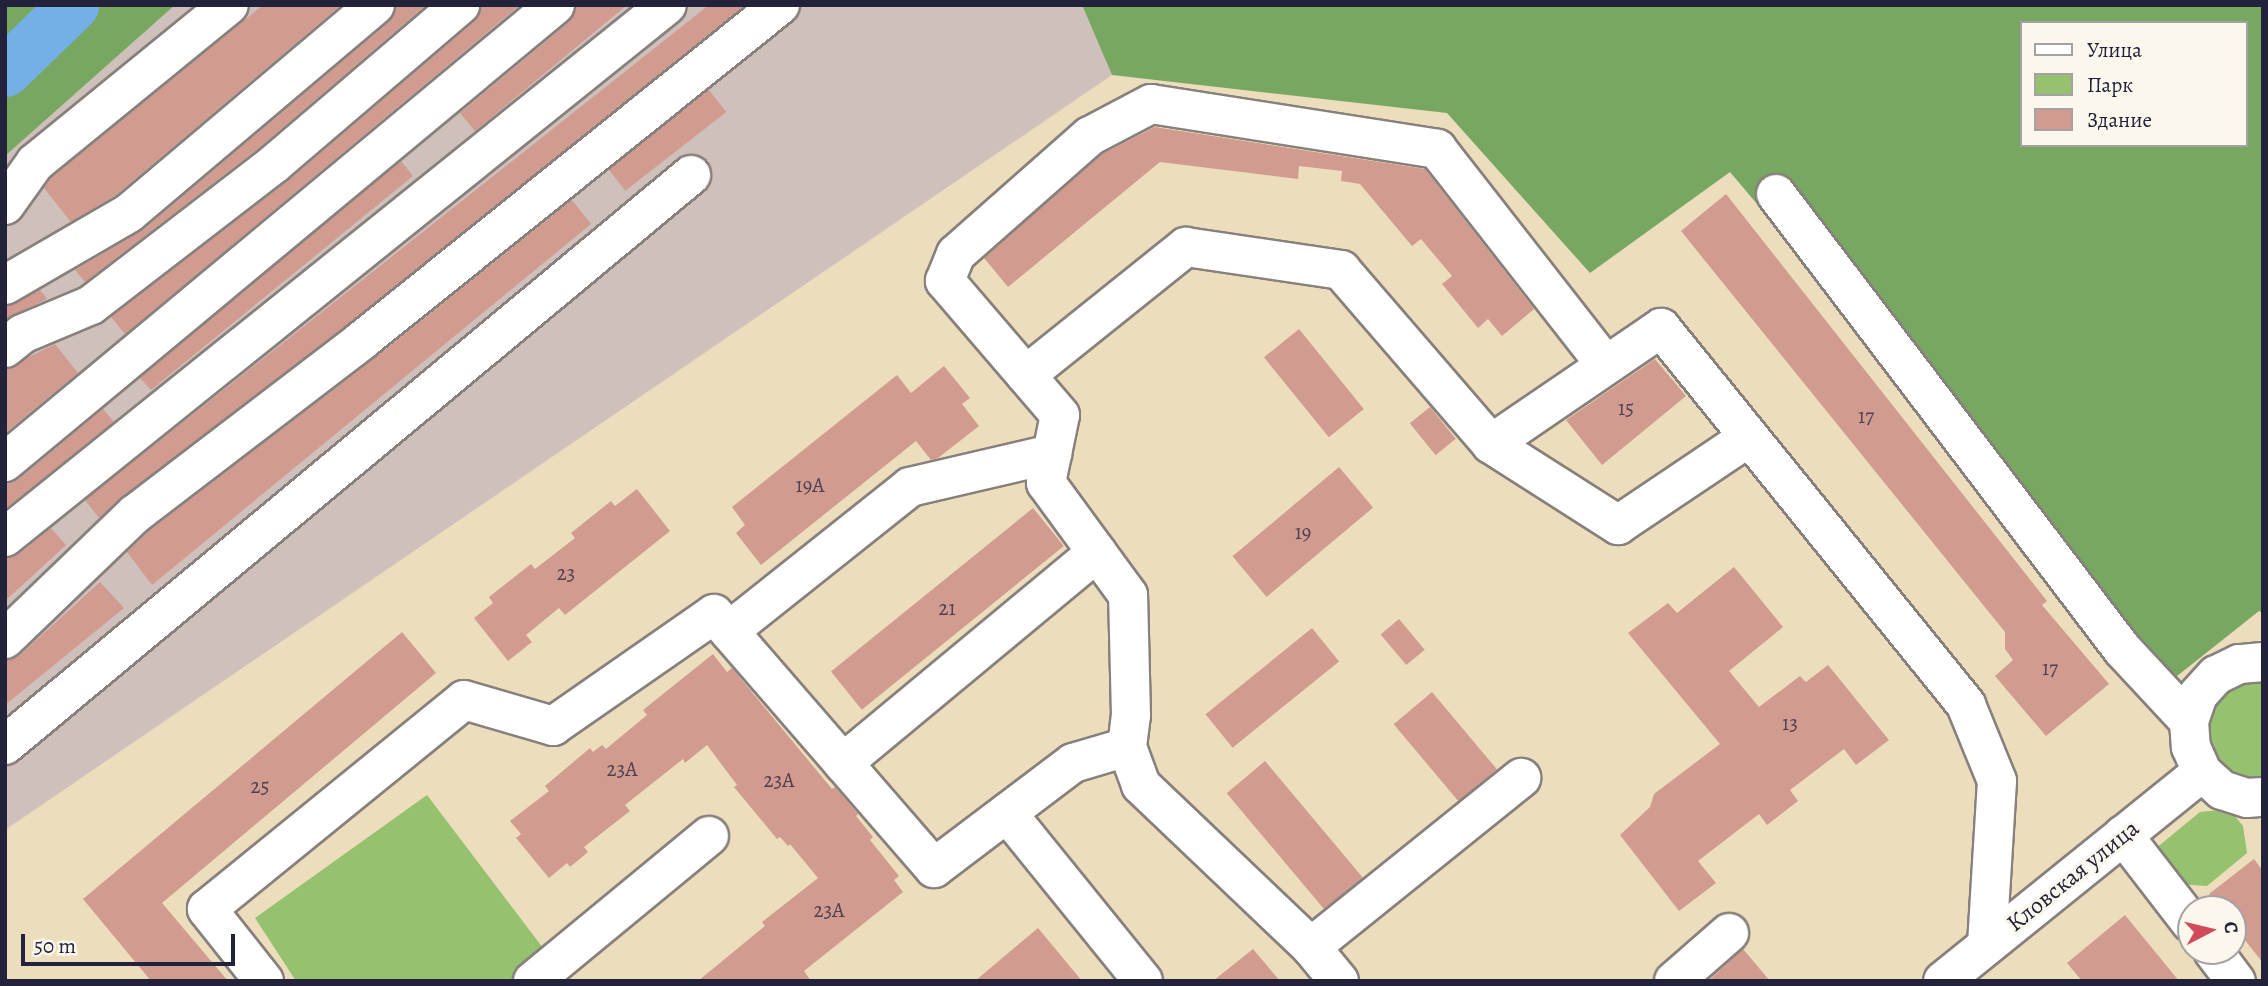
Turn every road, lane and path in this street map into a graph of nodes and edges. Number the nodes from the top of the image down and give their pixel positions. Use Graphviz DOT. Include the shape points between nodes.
graph roads {
  1 [pos="229,5"];
  2 [pos="375,5"];
  3 [pos="460,5"];
  4 [pos="555,5"];
  5 [pos="667,5"];
  6 [pos="780,5"];
  7 [pos="691,175"];
  8 [pos="1776,194"];
  9 [pos="5,205"];
  10 [pos="5,285"];
  11 [pos="5,348"];
  12 [pos="1605,363"];
  13 [pos="1026,375"];
  14 [pos="1749,437"];
  15 [pos="1491,444"];
  16 [pos="1052,454"];
  17 [pos="5,462"];
  18 [pos="5,537"];
  19 [pos="1097,552"];
  20 [pos="729,631"];
  21 [pos="5,639"];
  22 [pos="2255,654"];
  23 [pos="2189,721"];
  24 [pos="5,745"];
  25 [pos="1127,747"];
  26 [pos="843,763"];
  27 [pos="2202,772"];
  28 [pos="1521,778"];
  29 [pos="2263,797"];
  30 [pos="1007,813"];
  31 [pos="2123,835"];
  32 [pos="709,836"];
  33 [pos="2177,905"];
  34 [pos="1729,933"];
  35 [pos="1987,945"];
  36 [pos="1311,947"];
  37 [pos="264,981"];
  38 [pos="533,981"];
  39 [pos="1143,981"];
  40 [pos="1339,981"];
  41 [pos="1674,981"];
  42 [pos="1943,981"];
  1 -- 9 [label="street" via="35,163"];
  2 -- 10 [label="street" via="129,213"];
  3 -- 11 [label="street" via="274,163 91,305 22,334"];
  4 -- 17 [label="street"];
  5 -- 18 [label="street"];
  6 -- 21 [label="street" via="361,341 135,514"];
  7 -- 24 [label="street"];
  8 -- 23 [label="street" via="2122,649"];
  12 -- 13 [label="street" via="1437,149 1151,104 1090,136 956,254 945,281"];
  12 -- 14 [label="street" via="1661,328"];
  12 -- 15 [label="street"];
  13 -- 15 [label="street" via="1186,247 1328,268 1341,270"];
  13 -- 16 [label="street" via="1060,415"];
  14 -- 15 [label="street" via="1618,525"];
  14 -- 35 [label="street" via="1966,705 1997,781"];
  16 -- 19 [label="street" via="1046,483"];
  16 -- 20 [label="street" via="910,487"];
  19 -- 25 [label="street" via="1128,595 1131,716"];
  19 -- 26 [label="street"];
  20 -- 26 [label="street"];
  20 -- 37 [label="street" via="714,614 553,726 464,700 207,909"];
  22 -- 23 [label="street" via="2216,675 2197,695"];
  23 -- 27 [label="street" via="2190,747"];
  25 -- 30 [label="street" via="1073,763"];
  25 -- 36 [label="street" via="1141,785"];
  26 -- 30 [label="street" via="934,868"];
  27 -- 29 [label="street" via="2222,790 2248,798"];
  27 -- 31 [label="street, Кловская улица"];
  28 -- 36 [label="street"];
  30 -- 39 [label="street"];
  31 -- 33 [label="street"];
  31 -- 35 [label="street, Кловская улица"];
  32 -- 38 [label="street"];
  34 -- 41 [label="street"];
  35 -- 42 [label="street, Кловская улица"];
  36 -- 40 [label="street"];
}
